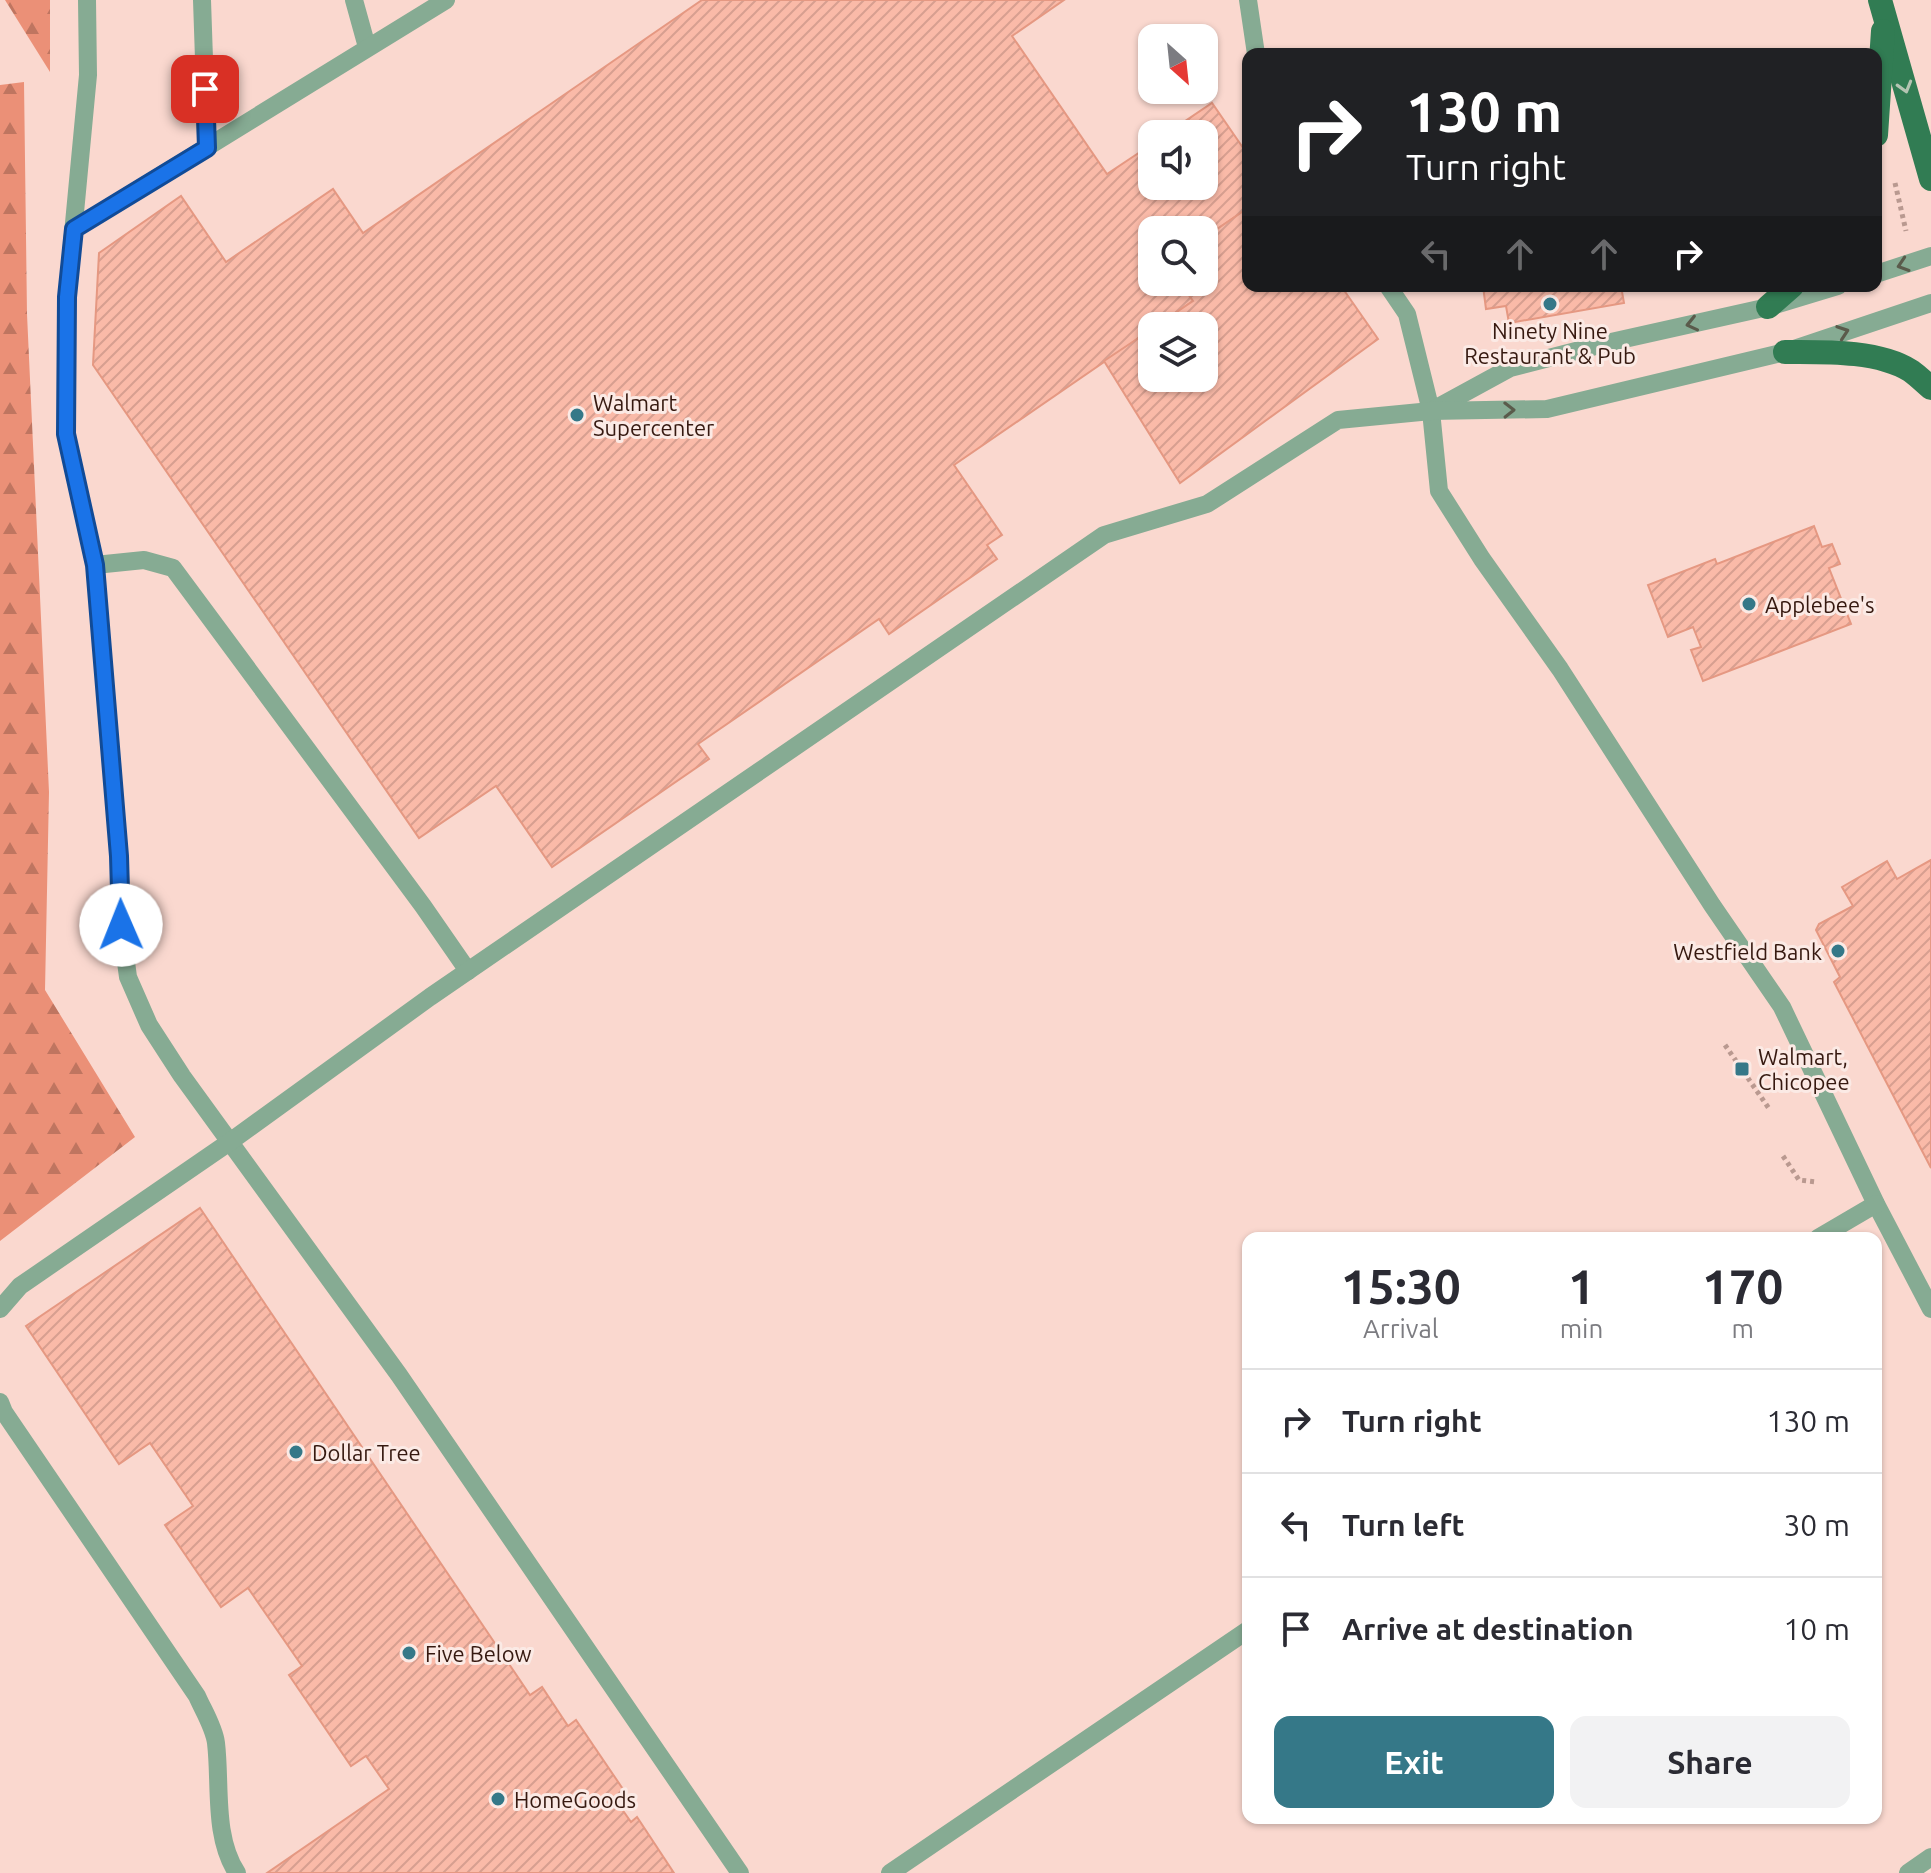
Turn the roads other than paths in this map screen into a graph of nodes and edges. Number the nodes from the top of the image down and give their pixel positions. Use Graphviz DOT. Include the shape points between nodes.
graph roads {
  1 [pos="87,0"];
  2 [pos="202,0"];
  3 [pos="354,0"];
  4 [pos="446,0"];
  5 [pos="1248,0"];
  6 [pos="1882,6"];
  7 [pos="367,47"];
  8 [pos="1255,48"];
  9 [pos="1880,48"];
  10 [pos="207,148"];
  11 [pos="1931,179"];
  12 [pos="74,229"];
  13 [pos="1931,256"];
  14 [pos="1882,272"];
  15 [pos="1392,292"];
  16 [pos="1785,292"];
  17 [pos="1818,292"];
  18 [pos="1931,303"];
  19 [pos="1768,307"];
  20 [pos="1785,352"];
  21 [pos="1931,388"];
  22 [pos="1431,411"];
  23 [pos="95,565"];
  24 [pos="468,971"];
  25 [pos="231,1141"];
  26 [pos="1876,1204"];
  27 [pos="1828,1232"];
  28 [pos="0,1309"];
  29 [pos="1931,1309"];
  30 [pos="0,1402"];
  31 [pos="1242,1634"];
  32 [pos="1931,1857"];
  33 [pos="237,1873"];
  34 [pos="740,1873"];
  35 [pos="890,1873"];
  36 [pos="1908,1873"];
  1 -- 12 [label="lane" via="88,75"];
  2 -- 10 [label="lane"];
  3 -- 7 [label="lane"];
  4 -- 7 [label="lane"];
  5 -- 8 [label="lane"];
  6 -- 9 [label="main road"];
  6 -- 11 [label="main road, one-way"];
  7 -- 10 [label="lane"];
  10 -- 12 [label="lane"];
  12 -- 23 [label="lane" via="67,297 66,434"];
  13 -- 14 [label="lane, one-way"];
  15 -- 22 [label="lane" via="1407,314"];
  16 -- 19 [label="main road"];
  17 -- 19 [label="lane"];
  20 -- 18 [label="lane, one-way"];
  19 -- 22 [label="lane, one-way" via="1510,368"];
  20 -- 21 [label="main road" via="1866,357 1910,370"];
  22 -- 20 [label="lane, one-way" via="1547,409"];
  22 -- 24 [label="lane" via="1338,420 1207,504 1104,535"];
  22 -- 26 [label="lane" via="1439,491 1782,1007"];
  23 -- 24 [label="lane" via="144,560 173,568"];
  23 -- 25 [label="lane" via="128,977 149,1025"];
  24 -- 25 [label="lane"];
  25 -- 28 [label="lane" via="20,1286"];
  25 -- 34 [label="lane" via="457,1459"];
  26 -- 27 [label="lane"];
  26 -- 29 [label="lane"];
  30 -- 33 [label="lane" via="197,1696 216,1740 218,1801"];
  31 -- 35 [label="lane"];
  32 -- 36 [label="lane"];
}
